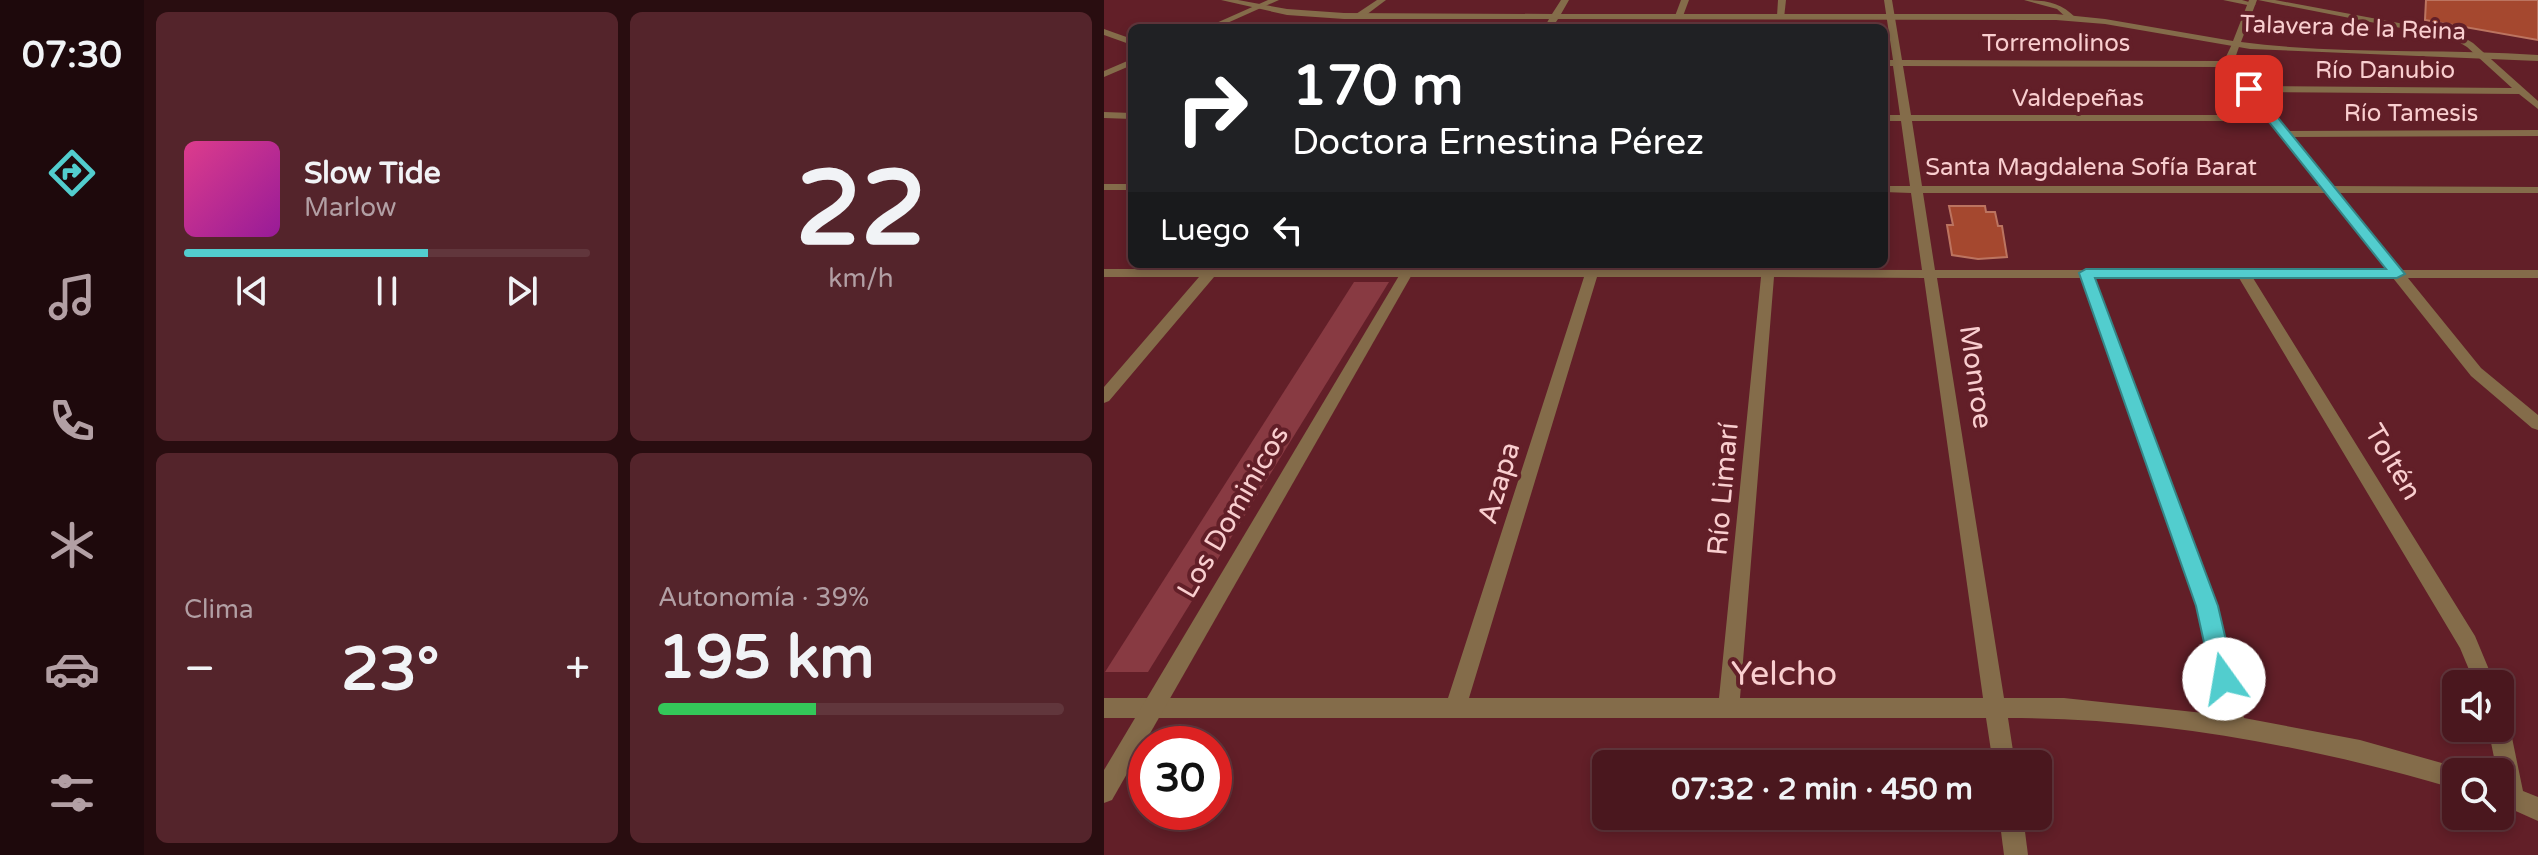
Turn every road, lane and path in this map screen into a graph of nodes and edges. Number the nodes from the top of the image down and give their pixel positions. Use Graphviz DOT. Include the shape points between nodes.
graph roads {
  1 [pos="1225,0"];
  2 [pos="1275,0"];
  3 [pos="1382,0"];
  4 [pos="1565,0"];
  5 [pos="1685,0"];
  6 [pos="1782,0"];
  7 [pos="2028,0"];
  8 [pos="2227,0"];
  9 [pos="2262,0"];
  10 [pos="2253,2"];
  11 [pos="1256,8"];
  12 [pos="1889,8"];
  13 [pos="1359,16"];
  14 [pos="1556,16"];
  15 [pos="1679,16"];
  16 [pos="1781,16"];
  17 [pos="2072,18"];
  18 [pos="1218,24"];
  19 [pos="1551,24"];
  20 [pos="1104,32"];
  21 [pos="1128,41"];
  22 [pos="2236,44"];
  23 [pos="2479,53"];
  24 [pos="2538,58"];
  25 [pos="1890,63"];
  26 [pos="1128,64"];
  27 [pos="2228,64"];
  28 [pos="1104,74"];
  29 [pos="2249,89"];
  30 [pos="2521,91"];
  31 [pos="2538,106"];
  32 [pos="1104,115"];
  33 [pos="1128,116"];
  34 [pos="1888,118"];
  35 [pos="1905,118"];
  36 [pos="2271,118"];
  37 [pos="2538,133"];
  38 [pos="2284,134"];
  39 [pos="1104,187"];
  40 [pos="1128,187"];
  41 [pos="1888,189"];
  42 [pos="1917,189"];
  43 [pos="2329,190"];
  44 [pos="2538,190"];
  45 [pos="1409,268"];
  46 [pos="1592,272"];
  47 [pos="1104,273"];
  48 [pos="1210,273"];
  49 [pos="1930,273"];
  50 [pos="2086,273"];
  51 [pos="2243,273"];
  52 [pos="1768,274"];
  53 [pos="2397,274"];
  54 [pos="2538,274"];
  55 [pos="1104,397"];
  56 [pos="2538,424"];
  57 [pos="2479,670"];
  58 [pos="1104,708"];
  59 [pos="1154,708"];
  60 [pos="1455,708"];
  61 [pos="1729,708"];
  62 [pos="1996,708"];
  63 [pos="2235,727"];
  64 [pos="2002,750"];
  65 [pos="2442,773"];
  66 [pos="1105,792"];
  67 [pos="2514,798"];
  68 [pos="2538,809"];
  69 [pos="2013,830"];
  70 [pos="2016,855"];
  1 -- 11 [label="street, Talavera de la Reina"];
  2 -- 11 [label="street"];
  3 -- 13 [label="street"];
  4 -- 14 [label="street"];
  5 -- 15 [label="street"];
  6 -- 16 [label="street"];
  7 -- 17 [label="street, Talavera de la Reina" via="2060,7"];
  8 -- 10 [label="street"];
  9 -- 23 [label="street" via="2449,34"];
  10 -- 22 [label="street"];
  11 -- 13 [label="street, Talavera de la Reina"];
  11 -- 18 [label="street"];
  12 -- 16 [label="street, Talavera de la Reina"];
  12 -- 17 [label="street, Talavera de la Reina"];
  12 -- 25 [label="street, Monroe"];
  13 -- 14 [label="street, Talavera de la Reina"];
  14 -- 15 [label="street, Talavera de la Reina"];
  14 -- 19 [label="street"];
  15 -- 16 [label="street, Talavera de la Reina"];
  17 -- 22 [label="street, Talavera de la Reina"];
  20 -- 21 [label="street"];
  22 -- 23 [label="street, Talavera de la Reina"];
  22 -- 27 [label="street"];
  23 -- 24 [label="street, Talavera de la Reina"];
  23 -- 30 [label="street"];
  25 -- 27 [label="street, Torremolinos"];
  25 -- 35 [label="street, Monroe"];
  26 -- 28 [label="street"];
  27 -- 29 [label="street"];
  29 -- 30 [label="street, Río Danubio"];
  29 -- 36 [label="street"];
  30 -- 31 [label="street"];
  32 -- 33 [label="street"];
  34 -- 35 [label="street, Valdepeñas"];
  35 -- 36 [label="street, Valdepeñas"];
  35 -- 42 [label="street, Monroe"];
  36 -- 38 [label="street"];
  37 -- 38 [label="street, Río Tamesis"];
  38 -- 43 [label="street"];
  39 -- 40 [label="street"];
  41 -- 42 [label="street, Santa Magdalena Sofía Barat"];
  42 -- 43 [label="street, Santa Magdalena Sofía Barat"];
  42 -- 49 [label="street, Monroe"];
  43 -- 44 [label="street, Santa Magdalena Sofía Barat"];
  43 -- 53 [label="street"];
  45 -- 46 [label="street"];
  45 -- 48 [label="street"];
  45 -- 59 [label="street, Los Dominicos"];
  46 -- 52 [label="street"];
  46 -- 60 [label="street, Azapa"];
  47 -- 48 [label="street"];
  48 -- 55 [label="street"];
  49 -- 50 [label="street"];
  49 -- 52 [label="street"];
  49 -- 62 [label="street, Monroe"];
  50 -- 51 [label="street"];
  50 -- 63 [label="street" via="2207,606"];
  51 -- 53 [label="street"];
  51 -- 57 [label="street, Toltén" via="2468,643"];
  52 -- 61 [label="street, Río Limarí"];
  53 -- 54 [label="street"];
  53 -- 56 [label="street" via="2476,372"];
  58 -- 59 [label="street, Yelcho"];
  59 -- 60 [label="street, Yelcho"];
  59 -- 66 [label="street, Los Dominicos"];
  60 -- 61 [label="street, Yelcho"];
  61 -- 62 [label="street, Yelcho"];
  62 -- 63 [label="street, Yelcho" via="2145,714"];
  62 -- 64 [label="street, Monroe"];
  63 -- 65 [label="street, Yelcho" via="2307,739"];
  67 -- 68 [label="street"];
  69 -- 70 [label="street"];
}
